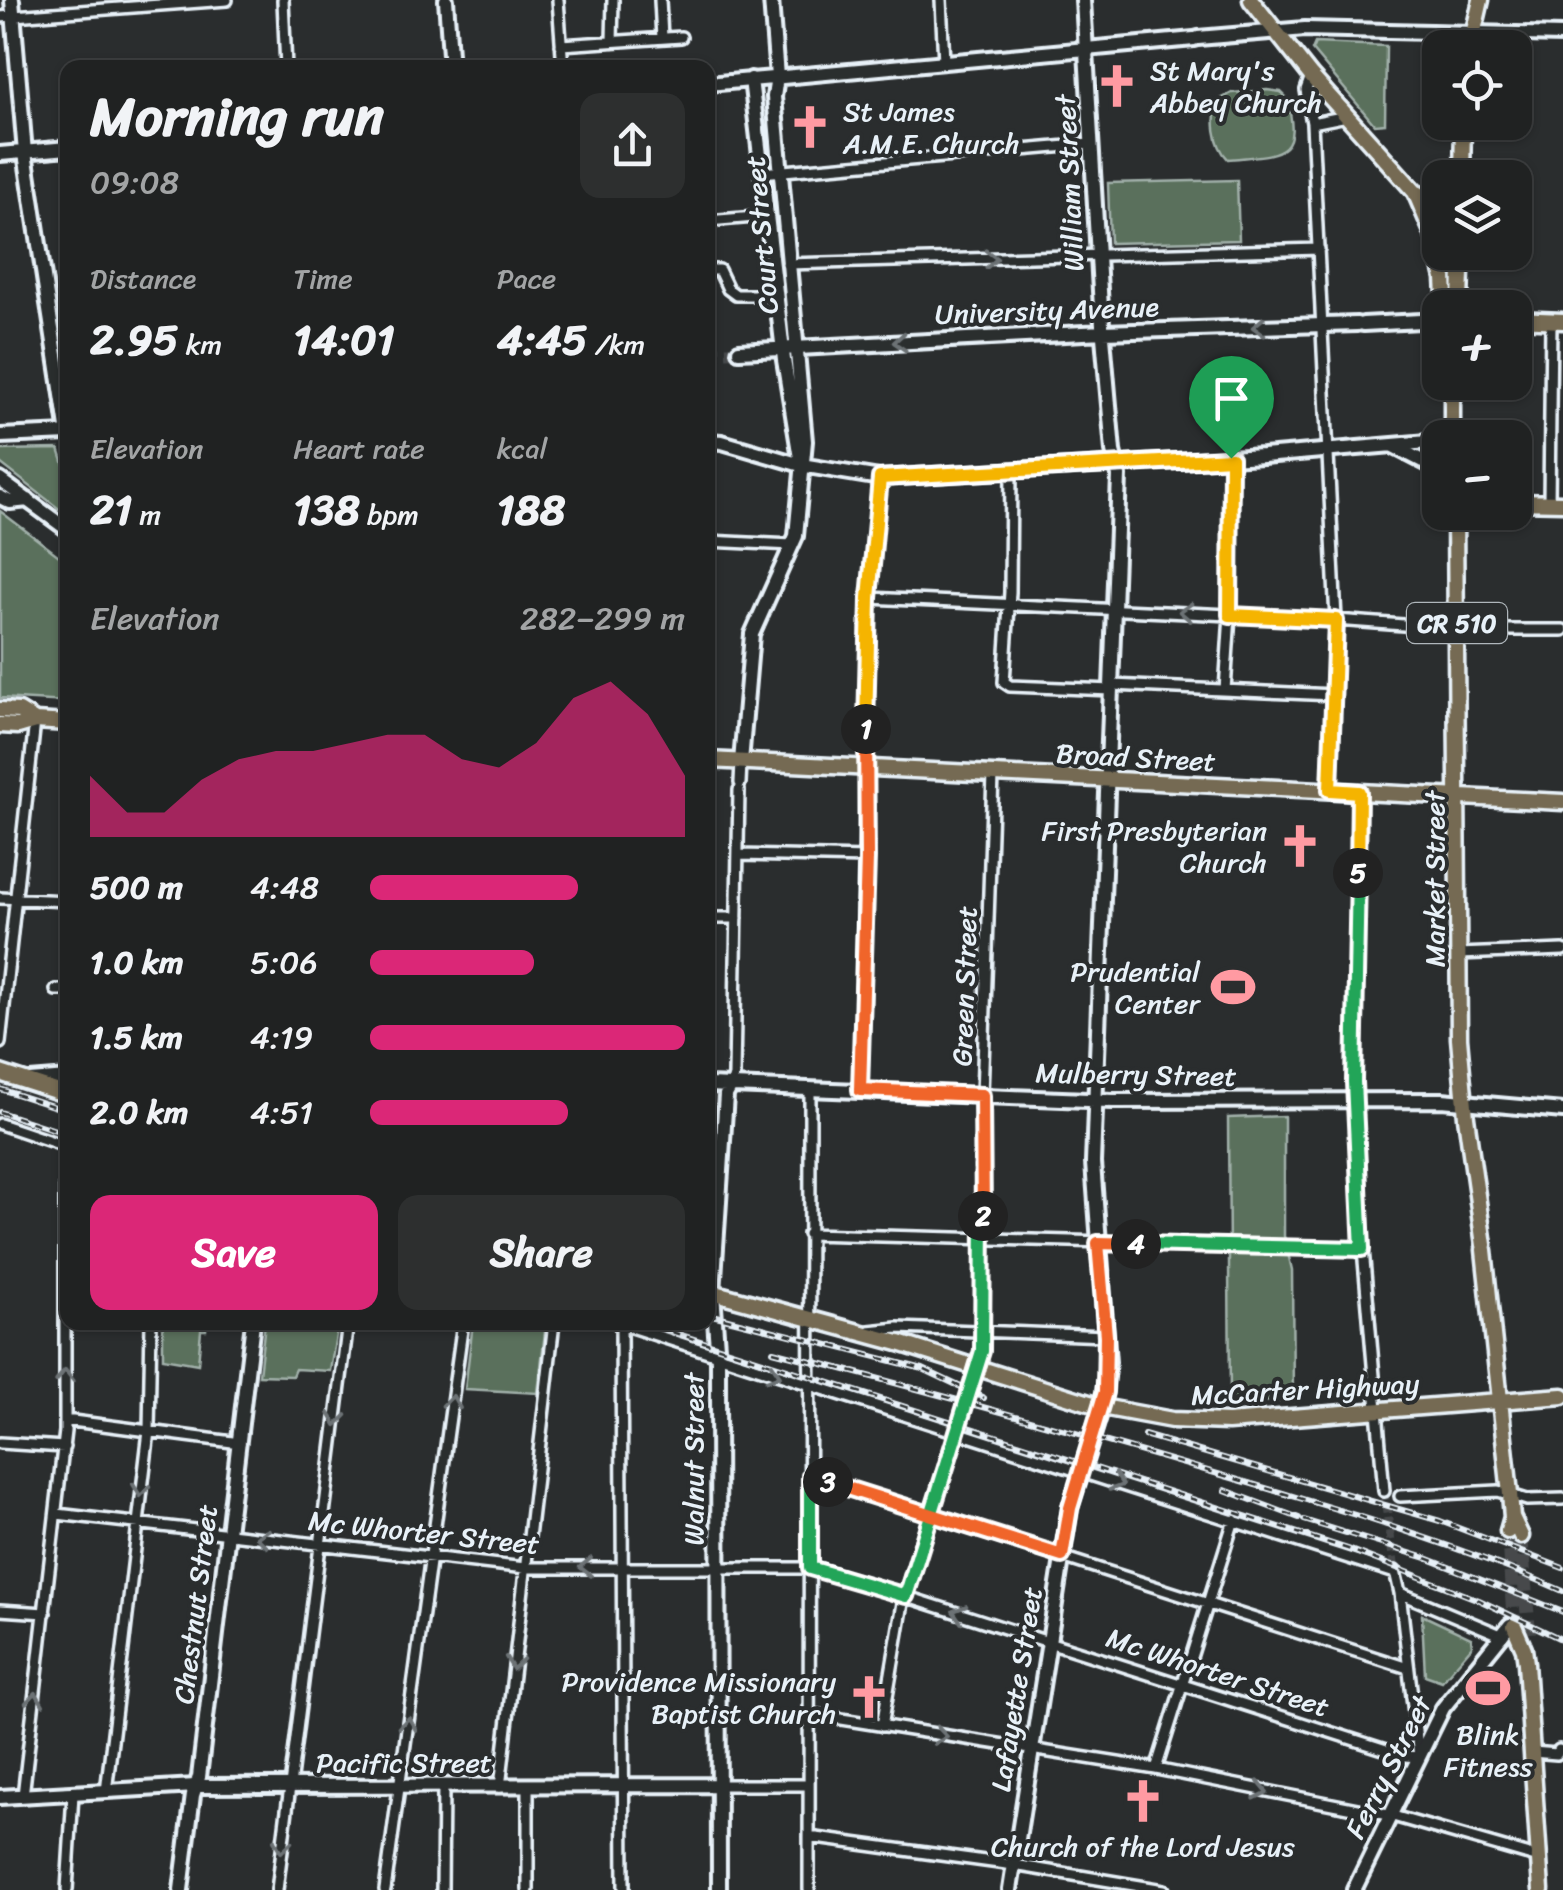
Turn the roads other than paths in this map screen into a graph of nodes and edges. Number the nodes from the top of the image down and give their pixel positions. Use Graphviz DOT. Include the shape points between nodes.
graph roads {
  1 [pos="12,0"];
  2 [pos="226,0"];
  3 [pos="283,0"];
  4 [pos="446,0"];
  5 [pos="558,0"];
  6 [pos="613,0"];
  7 [pos="660,0"];
  8 [pos="772,0"];
  9 [pos="941,0"];
  10 [pos="1084,0"];
  11 [pos="1251,0"];
  12 [pos="1481,0"];
  13 [pos="6,16"];
  14 [pos="1274,30"];
  15 [pos="1474,30"];
  16 [pos="1563,35"];
  17 [pos="1422,36"];
  18 [pos="681,37"];
  19 [pos="1532,37"];
  20 [pos="662,38"];
  21 [pos="612,42"];
  22 [pos="561,45"];
  23 [pos="1087,50"];
  24 [pos="286,60"];
  25 [pos="450,60"];
  26 [pos="562,60"];
  27 [pos="944,62"];
  28 [pos="1311,76"];
  29 [pos="777,77"];
  30 [pos="751,79"];
  31 [pos="715,83"];
  32 [pos="1347,116"];
  33 [pos="1312,123"];
  34 [pos="1090,144"];
  35 [pos="60,149"];
  36 [pos="25,152"];
  37 [pos="0,154"];
  38 [pos="780,172"];
  39 [pos="761,173"];
  40 [pos="1415,192"];
  41 [pos="1422,195"];
  42 [pos="766,216"];
  43 [pos="715,220"];
  44 [pos="1319,248"];
  45 [pos="1099,256"];
  46 [pos="789,264"];
  47 [pos="774,266"];
  48 [pos="715,270"];
  49 [pos="1445,270"];
  50 [pos="1461,272"];
  51 [pos="1444,278"];
  52 [pos="1445,290"];
  53 [pos="1460,290"];
  54 [pos="777,294"];
  55 [pos="1532,320"];
  56 [pos="1422,321"];
  57 [pos="1557,321"];
  58 [pos="1322,325"];
  59 [pos="1103,332"];
  60 [pos="789,348"];
  61 [pos="739,351"];
  62 [pos="60,386"];
  63 [pos="60,433"];
  64 [pos="0,436"];
  65 [pos="715,442"];
  66 [pos="1422,443"];
  67 [pos="1394,446"];
  68 [pos="1328,452"];
  69 [pos="1231,458"];
  70 [pos="1422,461"];
  71 [pos="802,465"];
  72 [pos="1116,465"];
  73 [pos="1011,470"];
  74 [pos="880,478"];
  75 [pos="0,480"];
  76 [pos="0,497"];
  77 [pos="28,500"];
  78 [pos="1548,503"];
  79 [pos="60,524"];
  80 [pos="1455,530"];
  81 [pos="715,540"];
  82 [pos="794,545"];
  83 [pos="869,598"];
  84 [pos="1008,604"];
  85 [pos="1114,608"];
  86 [pos="1230,615"];
  87 [pos="1336,620"];
  88 [pos="1457,629"];
  89 [pos="1563,630"];
  90 [pos="1112,688"];
  91 [pos="1225,690"];
  92 [pos="1334,695"];
  93 [pos="0,710"];
  94 [pos="35,720"];
  95 [pos="60,722"];
  96 [pos="0,724"];
  97 [pos="715,760"];
  98 [pos="740,762"];
  99 [pos="866,767"];
  100 [pos="993,775"];
  101 [pos="1108,781"];
  102 [pos="1330,790"];
  103 [pos="1359,792"];
  104 [pos="1460,797"];
  105 [pos="1563,802"];
  106 [pos="739,855"];
  107 [pos="867,858"];
  108 [pos="0,898"];
  109 [pos="17,899"];
  110 [pos="60,901"];
  111 [pos="715,918"];
  112 [pos="737,918"];
  113 [pos="1563,950"];
  114 [pos="1458,954"];
  115 [pos="56,990"];
  116 [pos="60,990"];
  117 [pos="0,1043"];
  118 [pos="0,1073"];
  119 [pos="60,1079"];
  120 [pos="27,1082"];
  121 [pos="715,1085"];
  122 [pos="730,1086"];
  123 [pos="810,1088"];
  124 [pos="860,1090"];
  125 [pos="60,1093"];
  126 [pos="982,1095"];
  127 [pos="1096,1100"];
  128 [pos="1356,1101"];
  129 [pos="1464,1102"];
  130 [pos="1563,1111"];
  131 [pos="0,1124"];
  132 [pos="60,1144"];
  133 [pos="715,1230"];
  134 [pos="808,1234"];
  135 [pos="983,1238"];
  136 [pos="1098,1243"];
  137 [pos="1362,1249"];
  138 [pos="715,1293"];
  139 [pos="808,1318"];
  140 [pos="65,1330"];
  141 [pos="151,1330"];
  142 [pos="252,1330"];
  143 [pos="347,1330"];
  144 [pos="462,1330"];
  145 [pos="553,1330"];
  146 [pos="619,1330"];
  147 [pos="640,1330"];
  148 [pos="715,1330"];
  149 [pos="857,1332"];
  150 [pos="982,1332"];
  151 [pos="1106,1336"];
  152 [pos="718,1356"];
  153 [pos="978,1368"];
  154 [pos="810,1385"];
  155 [pos="1563,1396"];
  156 [pos="1500,1402"];
  157 [pos="1102,1407"];
  158 [pos="1378,1412"];
  159 [pos="65,1420"];
  160 [pos="149,1431"];
  161 [pos="957,1432"];
  162 [pos="0,1443"];
  163 [pos="240,1443"];
  164 [pos="64,1446"];
  165 [pos="1081,1471"];
  166 [pos="810,1476"];
  167 [pos="1384,1491"];
  168 [pos="1510,1494"];
  169 [pos="1400,1496"];
  170 [pos="1563,1499"];
  171 [pos="57,1514"];
  172 [pos="932,1515"];
  173 [pos="1234,1520"];
  174 [pos="137,1523"];
  175 [pos="1514,1528"];
  176 [pos="229,1534"];
  177 [pos="322,1544"];
  178 [pos="1062,1556"];
  179 [pos="432,1558"];
  180 [pos="624,1567"];
  181 [pos="718,1567"];
  182 [pos="525,1568"];
  183 [pos="810,1568"];
  184 [pos="1400,1592"];
  185 [pos="906,1596"];
  186 [pos="1208,1602"];
  187 [pos="0,1610"];
  188 [pos="46,1613"];
  189 [pos="1509,1629"];
  190 [pos="1529,1633"];
  191 [pos="1048,1640"];
  192 [pos="1524,1649"];
  193 [pos="1408,1668"];
  194 [pos="1183,1684"];
  195 [pos="810,1714"];
  196 [pos="882,1726"];
  197 [pos="1032,1750"];
  198 [pos="1560,1750"];
  199 [pos="1532,1752"];
  200 [pos="1418,1757"];
  201 [pos="1156,1769"];
  202 [pos="719,1785"];
  203 [pos="809,1785"];
  204 [pos="196,1786"];
  205 [pos="400,1786"];
  206 [pos="528,1786"];
  207 [pos="624,1786"];
  208 [pos="289,1787"];
  209 [pos="443,1787"];
  210 [pos="500,1787"];
  211 [pos="106,1792"];
  212 [pos="73,1794"];
  213 [pos="22,1796"];
  214 [pos="0,1797"];
  215 [pos="1393,1816"];
  216 [pos="809,1838"];
  217 [pos="1538,1858"];
  218 [pos="1014,1865"];
  219 [pos="66,1890"];
  220 [pos="181,1890"];
  221 [pos="277,1890"];
  222 [pos="385,1890"];
  223 [pos="442,1890"];
  224 [pos="528,1890"];
  225 [pos="624,1890"];
  226 [pos="719,1890"];
  227 [pos="810,1890"];
  228 [pos="1010,1890"];
  229 [pos="1164,1890"];
  230 [pos="1354,1890"];
  231 [pos="1542,1890"];
  1 -- 13 [label="street"];
  2 -- 13 [label="street"];
  3 -- 24 [label="street"];
  4 -- 25 [label="street"];
  5 -- 22 [label="street"];
  6 -- 21 [label="street"];
  7 -- 20 [label="street"];
  8 -- 29 [label="street, Court Street"];
  9 -- 27 [label="street"];
  10 -- 23 [label="street, William Street"];
  11 -- 14 [label="main road"];
  12 -- 15 [label="main road"];
  13 -- 36 [label="street"];
  14 -- 17 [label="street"];
  14 -- 23 [label="street"];
  14 -- 28 [label="main road"];
  16 -- 19 [label="street"];
  18 -- 20 [label="street"];
  20 -- 21 [label="street"];
  21 -- 22 [label="street"];
  22 -- 26 [label="street"];
  23 -- 27 [label="street"];
  23 -- 34 [label="street, William Street"];
  27 -- 29 [label="street"];
  28 -- 32 [label="main road"];
  28 -- 33 [label="street" via="1306,90"];
  29 -- 30 [label="street"];
  29 -- 38 [label="street, Court Street"];
  30 -- 31 [label="street"];
  30 -- 39 [label="street, Court Street"];
  32 -- 33 [label="street"];
  32 -- 40 [label="main road"];
  33 -- 44 [label="street"];
  34 -- 38 [label="street"];
  34 -- 45 [label="street, William Street"];
  35 -- 36 [label="street"];
  36 -- 37 [label="street"];
  36 -- 62 [label="street"];
  38 -- 39 [label="street"];
  38 -- 46 [label="street, Court Street"];
  39 -- 42 [label="street, Court Street"];
  40 -- 41 [label="main road"];
  40 -- 51 [label="main road"];
  42 -- 43 [label="street"];
  42 -- 47 [label="street, Court Street"];
  44 -- 45 [label="street"];
  44 -- 58 [label="street"];
  46 -- 45 [label="street, one-way"];
  45 -- 59 [label="street, William Street"];
  46 -- 47 [label="street"];
  46 -- 60 [label="street, Court Street"];
  47 -- 54 [label="street, Court Street"];
  48 -- 54 [label="street" via="736,296"];
  49 -- 51 [label="main road"];
  50 -- 53 [label="main road"];
  51 -- 52 [label="main road"];
  54 -- 60 [label="street, Court Street"];
  55 -- 57 [label="main road"];
  56 -- 58 [label="street, University Avenue"];
  57 -- 78 [label="street"];
  58 -- 59 [label="street, University Avenue, one-way"];
  58 -- 68 [label="street"];
  59 -- 60 [label="street, University Avenue, one-way"];
  59 -- 72 [label="street, William Street"];
  60 -- 61 [label="street, University Avenue"];
  60 -- 71 [label="street, Court Street"];
  63 -- 64 [label="street"];
  65 -- 71 [label="street"];
  66 -- 67 [label="street"];
  67 -- 68 [label="street"];
  67 -- 70 [label="street"];
  68 -- 69 [label="street"];
  68 -- 87 [label="street"];
  69 -- 72 [label="street"];
  69 -- 86 [label="street"];
  71 -- 74 [label="street"];
  71 -- 82 [label="street, Court Street"];
  72 -- 73 [label="street"];
  72 -- 85 [label="street, William Street"];
  73 -- 74 [label="street"];
  73 -- 84 [label="street"];
  74 -- 83 [label="street"];
  75 -- 77 [label="street"];
  76 -- 77 [label="street"];
  77 -- 79 [label="street"];
  80 -- 88 [label="main road, Market Street / CR 510"];
  81 -- 82 [label="street"];
  82 -- 98 [label="street, Court Street" via="752,634"];
  83 -- 84 [label="street"];
  83 -- 99 [label="street"];
  84 -- 85 [label="street"];
  84 -- 90 [label="street" via="1006,684"];
  86 -- 85 [label="street, one-way"];
  85 -- 90 [label="street, William Street"];
  86 -- 87 [label="street"];
  86 -- 91 [label="street"];
  87 -- 88 [label="street"];
  87 -- 92 [label="street"];
  88 -- 89 [label="street"];
  88 -- 104 [label="main road, Market Street / CR 510"];
  90 -- 91 [label="street"];
  90 -- 101 [label="street, William Street"];
  91 -- 92 [label="street"];
  92 -- 102 [label="street"];
  93 -- 94 [label="main road"];
  94 -- 95 [label="main road"];
  94 -- 96 [label="main road"];
  94 -- 109 [label="street"];
  97 -- 98 [label="main road, Broad Street"];
  98 -- 99 [label="main road, Broad Street"];
  98 -- 106 [label="street, Walnut Street"];
  99 -- 100 [label="main road, Broad Street"];
  99 -- 107 [label="street"];
  100 -- 101 [label="main road, Broad Street"];
  100 -- 126 [label="street, Green Street"];
  101 -- 102 [label="main road, Broad Street"];
  101 -- 127 [label="street, Lafayette Street"];
  102 -- 103 [label="main road, Broad Street"];
  103 -- 104 [label="main road, Broad Street"];
  103 -- 128 [label="street"];
  104 -- 105 [label="main road, Broad Street"];
  104 -- 114 [label="main road, Market Street / CR 510"];
  106 -- 107 [label="street"];
  106 -- 112 [label="street, Walnut Street"];
  107 -- 124 [label="street"];
  108 -- 109 [label="street"];
  109 -- 110 [label="street"];
  109 -- 117 [label="street"];
  111 -- 112 [label="street"];
  112 -- 122 [label="street, Walnut Street"];
  113 -- 114 [label="street"];
  114 -- 129 [label="main road, Market Street / CR 510"];
  115 -- 116 [label="street"];
  118 -- 120 [label="main road"];
  119 -- 120 [label="street"];
  120 -- 125 [label="main road"];
  121 -- 122 [label="street, Mulberry Street"];
  122 -- 123 [label="street, Mulberry Street"];
  122 -- 133 [label="street, Walnut Street"];
  123 -- 124 [label="street, Mulberry Street"];
  123 -- 134 [label="street"];
  124 -- 126 [label="street, Mulberry Street"];
  126 -- 127 [label="street, Mulberry Street"];
  126 -- 135 [label="street, Green Street"];
  127 -- 128 [label="street, Mulberry Street"];
  127 -- 136 [label="street, Lafayette Street"];
  128 -- 129 [label="street, Mulberry Street"];
  128 -- 137 [label="street"];
  129 -- 130 [label="street, Mulberry Street"];
  129 -- 156 [label="main road, Market Street / CR 510"];
  131 -- 132 [label="street"];
  134 -- 135 [label="street"];
  134 -- 139 [label="street"];
  135 -- 136 [label="street"];
  135 -- 150 [label="street, Green Street"];
  136 -- 137 [label="street"];
  136 -- 151 [label="street, Lafayette Street"];
  137 -- 158 [label="street"];
  138 -- 139 [label="main road, McCarter Highway"];
  139 -- 149 [label="main road, McCarter Highway"];
  139 -- 154 [label="street"];
  159 -- 140 [label="street, one-way"];
  141 -- 160 [label="street"];
  142 -- 163 [label="street, Chestnut Street"];
  143 -- 177 [label="street, one-way"];
  179 -- 144 [label="street, one-way"];
  145 -- 182 [label="street"];
  146 -- 180 [label="street"];
  147 -- 152 [label="street"];
  148 -- 152 [label="street, Walnut Street"];
  149 -- 150 [label="street"];
  149 -- 153 [label="main road, McCarter Highway"];
  150 -- 151 [label="street"];
  150 -- 153 [label="street, Green Street"];
  151 -- 157 [label="street, Lafayette Street"];
  152 -- 154 [label="street, one-way"];
  152 -- 181 [label="street, Walnut Street"];
  153 -- 157 [label="main road, McCarter Highway"];
  153 -- 161 [label="street, Green Street"];
  154 -- 161 [label="street"];
  154 -- 166 [label="street"];
  155 -- 156 [label="main road, McCarter Highway"];
  156 -- 158 [label="main road, McCarter Highway"];
  156 -- 168 [label="main road, Market Street"];
  157 -- 158 [label="main road, McCarter Highway" via="1192,1421"];
  157 -- 165 [label="street, Lafayette Street"];
  158 -- 167 [label="street"];
  159 -- 160 [label="street"];
  159 -- 164 [label="street"];
  160 -- 163 [label="street"];
  160 -- 174 [label="street, one-way"];
  161 -- 165 [label="street"];
  161 -- 172 [label="street, Green Street"];
  162 -- 164 [label="street"];
  163 -- 176 [label="street, Chestnut Street"];
  164 -- 171 [label="street"];
  165 -- 173 [label="street, one-way"];
  165 -- 178 [label="street, Lafayette Street"];
  166 -- 172 [label="street"];
  166 -- 183 [label="street"];
  168 -- 169 [label="street"];
  168 -- 170 [label="street"];
  168 -- 175 [label="main road, Market Street"];
  171 -- 174 [label="street, Mc Whorter Street"];
  171 -- 188 [label="street"];
  172 -- 178 [label="street"];
  172 -- 185 [label="street, Green Street"];
  173 -- 184 [label="street" via="1395,1572"];
  173 -- 186 [label="street"];
  174 -- 176 [label="street, Mc Whorter Street"];
  174 -- 211 [label="street"];
  177 -- 176 [label="street, Mc Whorter Street, one-way"];
  176 -- 204 [label="street, Chestnut Street"];
  177 -- 179 [label="street, Mc Whorter Street"];
  177 -- 208 [label="street"];
  178 -- 186 [label="street"];
  178 -- 191 [label="street, Lafayette Street"];
  179 -- 182 [label="street, Mc Whorter Street"];
  205 -- 179 [label="street, one-way"];
  180 -- 181 [label="street, Mc Whorter Street"];
  180 -- 182 [label="street, Mc Whorter Street, one-way"];
  180 -- 207 [label="street"];
  181 -- 183 [label="street, Mc Whorter Street"];
  181 -- 202 [label="street, Walnut Street"];
  182 -- 210 [label="street, one-way"];
  183 -- 185 [label="street, Mc Whorter Street"];
  183 -- 195 [label="street"];
  184 -- 189 [label="street"];
  184 -- 193 [label="street"];
  191 -- 185 [label="street, Mc Whorter Street, one-way"];
  185 -- 196 [label="street, Green Street"];
  186 -- 193 [label="street"];
  186 -- 194 [label="street"];
  187 -- 188 [label="street"];
  213 -- 188 [label="street, one-way"];
  189 -- 192 [label="main road"];
  189 -- 200 [label="street, Ferry Street" via="1443,1708"];
  190 -- 192 [label="main road"];
  191 -- 194 [label="street, Mc Whorter Street"];
  191 -- 197 [label="street, Lafayette Street"];
  192 -- 199 [label="main road"];
  193 -- 200 [label="street"];
  194 -- 200 [label="street, Mc Whorter Street"];
  194 -- 201 [label="street"];
  195 -- 196 [label="street"];
  195 -- 203 [label="street"];
  196 -- 197 [label="street, one-way"];
  197 -- 201 [label="street"];
  197 -- 218 [label="street, Lafayette Street"];
  198 -- 199 [label="street"];
  199 -- 217 [label="main road"];
  200 -- 215 [label="street, Ferry Street"];
  201 -- 215 [label="street, one-way"];
  202 -- 203 [label="street, Pacific Street"];
  202 -- 207 [label="street, Pacific Street"];
  202 -- 226 [label="street, Walnut Street"];
  203 -- 216 [label="street"];
  204 -- 208 [label="street, Pacific Street"];
  204 -- 211 [label="street, Pacific Street"];
  204 -- 220 [label="street, Chestnut Street"];
  205 -- 208 [label="street, Pacific Street"];
  205 -- 209 [label="street, Pacific Street"];
  205 -- 222 [label="street"];
  206 -- 207 [label="street, Pacific Street"];
  206 -- 210 [label="street, Pacific Street"];
  206 -- 224 [label="street"];
  207 -- 225 [label="street"];
  208 -- 221 [label="street, one-way"];
  209 -- 210 [label="street, Pacific Street"];
  209 -- 223 [label="street"];
  211 -- 212 [label="street, Pacific Street"];
  212 -- 213 [label="street, Pacific Street"];
  212 -- 219 [label="street"];
  213 -- 214 [label="street, Pacific Street"];
  215 -- 217 [label="street"];
  215 -- 230 [label="street, Ferry Street"];
  216 -- 218 [label="street"];
  216 -- 227 [label="street"];
  217 -- 231 [label="main road"];
  218 -- 228 [label="street, Lafayette Street"];
  218 -- 229 [label="street"];
}
